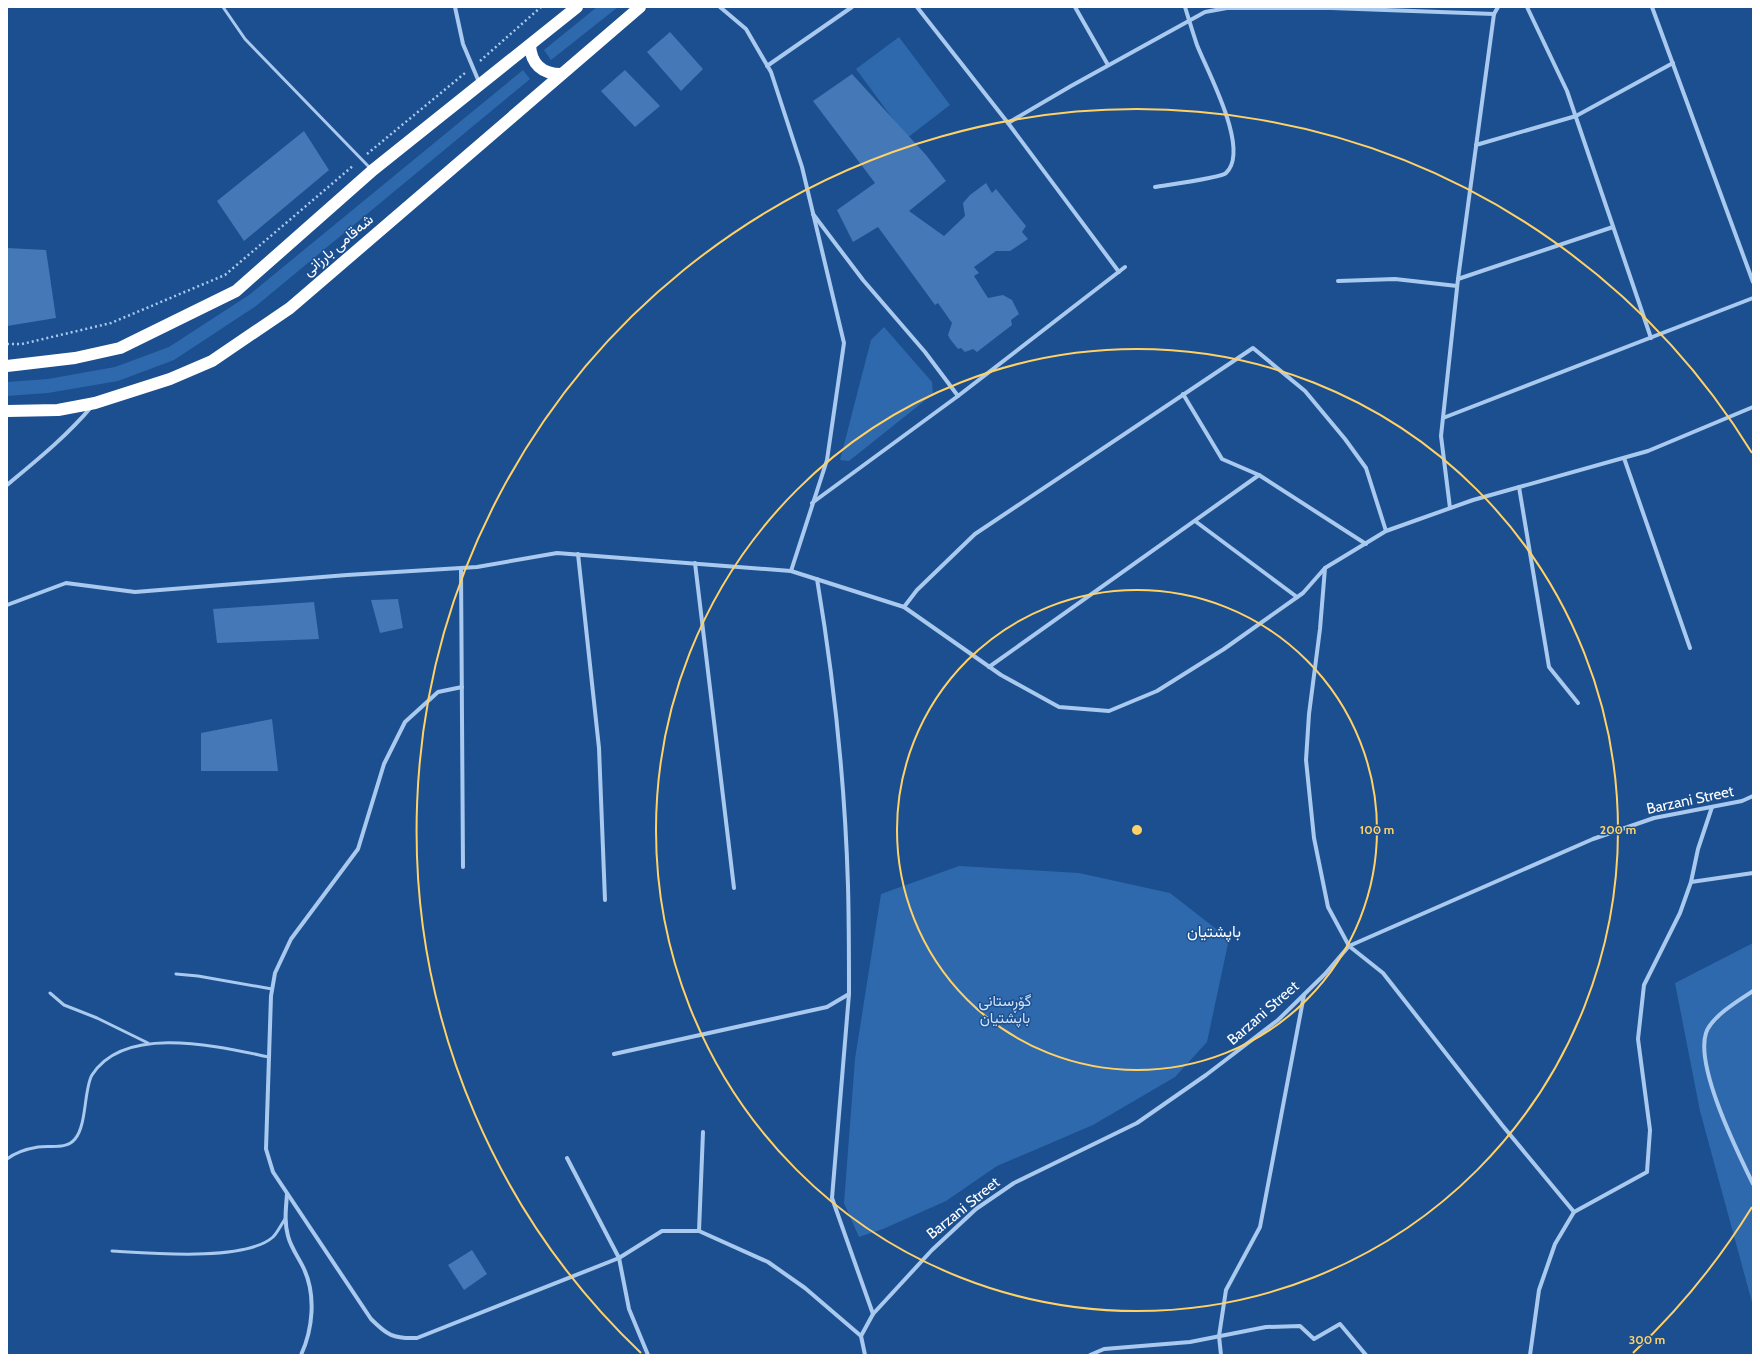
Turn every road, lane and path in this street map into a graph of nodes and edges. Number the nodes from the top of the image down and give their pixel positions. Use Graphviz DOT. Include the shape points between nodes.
graph roads {
  1 [pos="223,7"];
  2 [pos="455,7"];
  3 [pos="541,7"];
  4 [pos="577,7"];
  5 [pos="640,7"];
  6 [pos="720,7"];
  7 [pos="852,7"];
  8 [pos="917,7"];
  9 [pos="1075,7"];
  10 [pos="1185,7"];
  11 [pos="1498,7"];
  12 [pos="1527,7"];
  13 [pos="1652,7"];
  14 [pos="1494,14"];
  15 [pos="1190,22"];
  16 [pos="530,45"];
  17 [pos="1673,63"];
  18 [pos="768,66"];
  19 [pos="1108,66"];
  20 [pos="473,67"];
  21 [pos="562,74"];
  22 [pos="480,84"];
  23 [pos="1576,116"];
  24 [pos="1008,123"];
  25 [pos="1476,145"];
  26 [pos="361,158"];
  27 [pos="372,170"];
  28 [pos="1155,187"];
  29 [pos="812,212"];
  30 [pos="1613,227"];
  31 [pos="1125,267"];
  32 [pos="1119,272"];
  33 [pos="1458,279"];
  34 [pos="1338,281"];
  35 [pos="1753,282"];
  36 [pos="1457,286"];
  37 [pos="1753,298"];
  38 [pos="1650,338"];
  39 [pos="7,344"];
  40 [pos="7,366"];
  41 [pos="1183,394"];
  42 [pos="958,396"];
  43 [pos="95,402"];
  44 [pos="1753,407"];
  45 [pos="7,411"];
  46 [pos="1443,418"];
  47 [pos="1624,458"];
  48 [pos="1259,475"];
  49 [pos="7,485"];
  50 [pos="1519,487"];
  51 [pos="812,503"];
  52 [pos="1450,508"];
  53 [pos="1195,521"];
  54 [pos="1386,532"];
  55 [pos="1366,544"];
  56 [pos="578,554"];
  57 [pos="695,563"];
  58 [pos="1325,568"];
  59 [pos="461,569"];
  60 [pos="790,571"];
  61 [pos="817,579"];
  62 [pos="1297,597"];
  63 [pos="7,605"];
  64 [pos="904,607"];
  65 [pos="1690,648"];
  66 [pos="989,667"];
  67 [pos="462,687"];
  68 [pos="1578,703"];
  69 [pos="1753,796"];
  70 [pos="1712,807"];
  71 [pos="463,867"];
  72 [pos="1753,873"];
  73 [pos="1692,882"];
  74 [pos="734,888"];
  75 [pos="605,900"];
  76 [pos="1349,946"];
  77 [pos="176,974"];
  78 [pos="272,990"];
  79 [pos="1753,991"];
  80 [pos="50,993"];
  81 [pos="849,994"];
  82 [pos="1304,994"];
  83 [pos="148,1043"];
  84 [pos="614,1054"];
  85 [pos="269,1057"];
  86 [pos="703,1132"];
  87 [pos="7,1158"];
  88 [pos="567,1158"];
  89 [pos="1753,1184"];
  90 [pos="287,1193"];
  91 [pos="1574,1212"];
  92 [pos="285,1219"];
  93 [pos="699,1231"];
  94 [pos="112,1250"];
  95 [pos="619,1258"];
  96 [pos="873,1314"];
  97 [pos="861,1336"];
  98 [pos="1219,1336"];
  99 [pos="301,1355"];
  100 [pos="648,1355"];
  101 [pos="865,1355"];
  102 [pos="1090,1355"];
  103 [pos="1221,1355"];
  104 [pos="1366,1355"];
  105 [pos="1530,1355"];
  1 -- 26 [label="lane" via="245,39"];
  2 -- 20 [label="street" via="463,44"];
  3 -- 20 [label="path"];
  4 -- 16 [label="highway"];
  5 -- 21 [label="highway, شەقامی بارزانی"];
  6 -- 18 [label="street" via="746,29"];
  7 -- 18 [label="street"];
  8 -- 24 [label="street"];
  9 -- 19 [label="street"];
  10 -- 15 [label="street"];
  11 -- 14 [label="street"];
  12 -- 23 [label="street" via="1568,91"];
  13 -- 17 [label="street"];
  14 -- 15 [label="street" via="1330,8 1227,8 1205,12"];
  14 -- 25 [label="street"];
  15 -- 19 [label="street"];
  15 -- 28 [label="street" via="1229,125 1234,148 1233,165 1225,175"];
  16 -- 21 [label="highway" via="535,63 542,70"];
  16 -- 22 [label="highway"];
  17 -- 23 [label="street"];
  17 -- 35 [label="street"];
  18 -- 29 [label="street" via="802,167"];
  19 -- 24 [label="street"];
  20 -- 22 [label="street"];
  20 -- 26 [label="path"];
  21 -- 43 [label="highway, شەقامی بارزانی" via="290,308 212,361 170,379"];
  22 -- 27 [label="highway"];
  23 -- 25 [label="street"];
  23 -- 30 [label="street"];
  24 -- 32 [label="street"];
  25 -- 33 [label="street"];
  26 -- 27 [label="lane"];
  26 -- 39 [label="path" via="225,275 111,323 22,344"];
  27 -- 40 [label="highway" via="236,291 120,348 74,358"];
  29 -- 42 [label="street" via="863,280 925,352"];
  29 -- 51 [label="street" via="844,343 827,460"];
  30 -- 33 [label="street"];
  30 -- 38 [label="street"];
  31 -- 32 [label="street"];
  32 -- 42 [label="street"];
  33 -- 36 [label="street"];
  34 -- 36 [label="street" via="1395,279"];
  36 -- 46 [label="street"];
  37 -- 38 [label="street"];
  38 -- 46 [label="street"];
  41 -- 48 [label="street" via="1222,459"];
  41 -- 54 [label="street" via="1253,348 1305,391 1366,468"];
  41 -- 64 [label="street" via="975,534 917,590"];
  42 -- 51 [label="street"];
  43 -- 45 [label="highway, شەقامی بارزانی" via="58,410"];
  43 -- 49 [label="street" via="74,428"];
  44 -- 47 [label="street" via="1648,451"];
  46 -- 52 [label="street" via="1441,436"];
  47 -- 50 [label="street"];
  47 -- 65 [label="street"];
  48 -- 53 [label="street"];
  48 -- 55 [label="street"];
  50 -- 52 [label="street"];
  50 -- 68 [label="street" via="1549,667"];
  51 -- 60 [label="street"];
  52 -- 54 [label="street"];
  53 -- 62 [label="street"];
  53 -- 66 [label="street"];
  54 -- 55 [label="street"];
  55 -- 58 [label="street"];
  56 -- 57 [label="street"];
  56 -- 59 [label="street" via="557,553"];
  56 -- 75 [label="street" via="599,748"];
  57 -- 60 [label="street"];
  57 -- 74 [label="street"];
  58 -- 62 [label="street"];
  58 -- 76 [label="street" via="1320,629 1308,714 1306,760 1314,838 1328,907"];
  59 -- 63 [label="street" via="347,575 135,592 66,583"];
  59 -- 67 [label="street"];
  60 -- 61 [label="street"];
  61 -- 64 [label="street"];
  61 -- 81 [label="street" via="830,657 841,766 848,885"];
  62 -- 66 [label="street" via="1224,649 1157,691 1109,711 1058,706"];
  64 -- 66 [label="street"];
  67 -- 71 [label="street"];
  67 -- 78 [label="street" via="438,692 405,722 384,764 358,849 290,939 274,972"];
  69 -- 70 [label="street, Barzani Street"];
  70 -- 73 [label="street" via="1698,849"];
  70 -- 76 [label="street, Barzani Street" via="1654,818 1593,839"];
  72 -- 73 [label="street"];
  73 -- 91 [label="street" via="1644,985 1638,1039 1650,1130 1647,1172"];
  76 -- 82 [label="street, Barzani Street"];
  76 -- 91 [label="street" via="1383,973"];
  77 -- 78 [label="lane"];
  78 -- 85 [label="street"];
  79 -- 89 [label="street" via="1722,1011 1706,1033 1705,1052 1708,1074 1724,1124"];
  80 -- 83 [label="lane" via="64,1005"];
  81 -- 84 [label="street" via="827,1007"];
  81 -- 96 [label="street" via="832,1198"];
  82 -- 96 [label="street, Barzani Street" via="1278,1020 1206,1075 1136,1123 1014,1183 976,1209 932,1250"];
  82 -- 98 [label="street" via="1260,1227 1226,1290"];
  83 -- 85 [label="lane" via="214,1045"];
  83 -- 87 [label="lane" via="120,1051 102,1063 91,1076 76,1139 65,1146 38,1147 16,1152"];
  85 -- 90 [label="street" via="266,1149 273,1172"];
  86 -- 93 [label="street"];
  88 -- 95 [label="street"];
  90 -- 92 [label="street"];
  90 -- 95 [label="street" via="371,1319 385,1333 403,1339 417,1338"];
  91 -- 105 [label="street" via="1555,1244 1539,1290"];
  92 -- 94 [label="lane" via="273,1237 258,1246 233,1251 172,1254"];
  92 -- 99 [label="street" via="288,1237 310,1286 311,1323"];
  93 -- 95 [label="street" via="662,1230"];
  93 -- 97 [label="street" via="768,1262 805,1288"];
  95 -- 100 [label="street" via="629,1308"];
  96 -- 97 [label="street, Barzani Street"];
  97 -- 101 [label="street"];
  98 -- 102 [label="street" via="1190,1342 1104,1348"];
  98 -- 103 [label="street"];
  98 -- 104 [label="street" via="1266,1327 1300,1326 1314,1339 1340,1324"];
}
